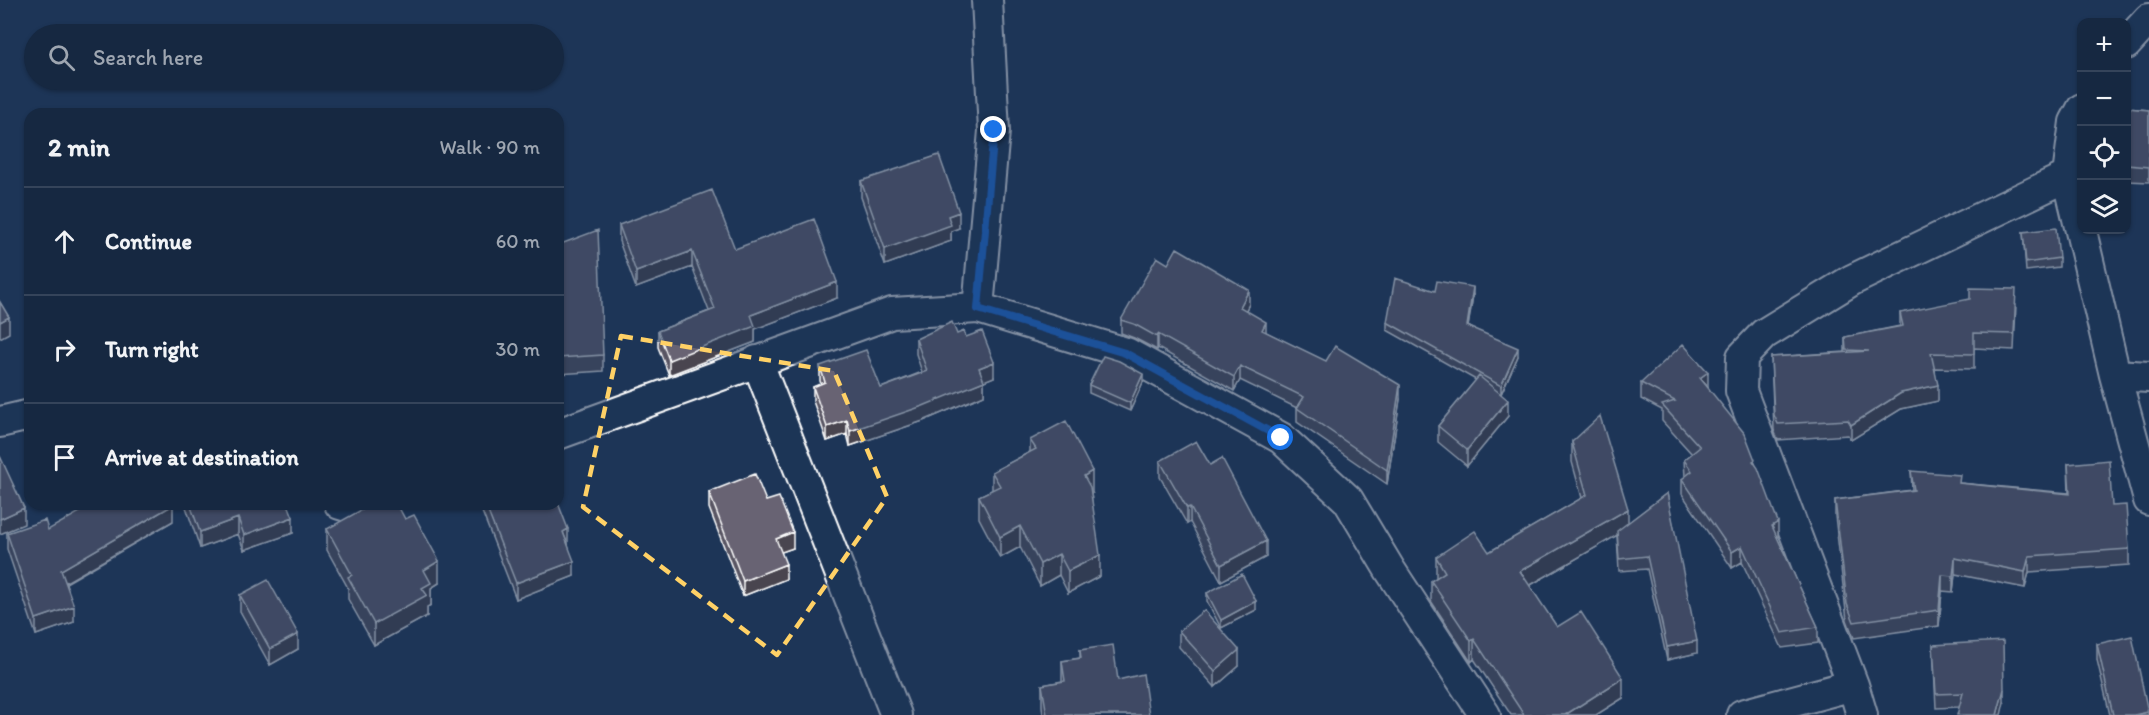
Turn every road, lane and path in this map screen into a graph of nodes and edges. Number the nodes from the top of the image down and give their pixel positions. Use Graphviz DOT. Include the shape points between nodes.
graph roads {
  1 [pos="987,0"];
  2 [pos="2149,19"];
  3 [pos="2131,39"];
  4 [pos="2077,118"];
  5 [pos="2068,176"];
  6 [pos="978,309"];
  7 [pos="757,361"];
  8 [pos="2115,375"];
  9 [pos="2149,376"];
  10 [pos="24,416"];
  11 [pos="0,422"];
  12 [pos="564,432"];
  13 [pos="2149,500"];
  14 [pos="1853,685"];
  15 [pos="896,715"];
  16 [pos="1485,715"];
  17 [pos="1742,715"];
  18 [pos="1862,715"];
  1 -- 6 [label="street" via="994,130"];
  2 -- 3 [label="street"];
  4 -- 5 [label="street"];
  5 -- 8 [label="street"];
  5 -- 14 [label="street" via="1852,280 1764,334 1742,357 1741,390"];
  6 -- 7 [label="street" via="892,313"];
  6 -- 16 [label="street" via="1125,353 1281,438 1348,500"];
  7 -- 12 [label="street"];
  7 -- 15 [label="street"];
  8 -- 9 [label="street"];
  8 -- 13 [label="street"];
  10 -- 11 [label="street"];
  14 -- 17 [label="street"];
  14 -- 18 [label="street"];
}
